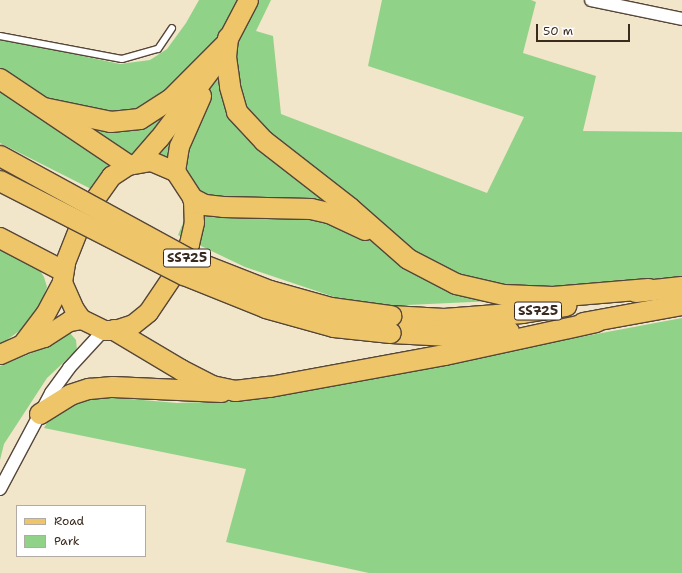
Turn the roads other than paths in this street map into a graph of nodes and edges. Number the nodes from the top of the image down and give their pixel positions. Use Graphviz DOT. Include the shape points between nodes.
graph roads {
  1 [pos="248,0"];
  2 [pos="591,0"];
  3 [pos="682,19"];
  4 [pos="172,28"];
  5 [pos="0,36"];
  6 [pos="226,42"];
  7 [pos="214,65"];
  8 [pos="0,79"];
  9 [pos="44,108"];
  10 [pos="0,156"];
  11 [pos="132,164"];
  12 [pos="175,171"];
  13 [pos="0,181"];
  14 [pos="193,199"];
  15 [pos="0,238"];
  16 [pos="383,239"];
  17 [pos="62,276"];
  18 [pos="682,286"];
  19 [pos="649,290"];
  20 [pos="682,305"];
  21 [pos="81,318"];
  22 [pos="596,322"];
  23 [pos="391,325"];
  24 [pos="109,330"];
  25 [pos="22,344"];
  26 [pos="0,354"];
  27 [pos="235,391"];
  28 [pos="40,414"];
  29 [pos="0,490"];
  1 -- 6 [label="main road"];
  2 -- 3 [label="street"];
  4 -- 5 [label="lane" via="158,49 122,59"];
  6 -- 7 [label="main road"];
  6 -- 9 [label="highway" via="172,98 140,119 111,122"];
  6 -- 16 [label="highway" via="230,87 237,112 264,141 350,208"];
  7 -- 11 [label="main road" via="159,138"];
  7 -- 12 [label="main road" via="179,146"];
  8 -- 9 [label="highway"];
  9 -- 11 [label="highway" via="72,130"];
  10 -- 23 [label="highway, SS725, bridge" via="191,260 270,291"];
  11 -- 12 [label="main road" via="150,161"];
  11 -- 17 [label="main road" via="111,176 84,214"];
  12 -- 14 [label="main road"];
  13 -- 23 [label="highway, SS725, bridge" via="184,274 266,308 334,327"];
  14 -- 16 [label="highway" via="205,205 223,207 311,209 329,213"];
  14 -- 24 [label="main road" via="194,222 189,244 179,266 148,312 133,324"];
  15 -- 17 [label="highway"];
  16 -- 19 [label="highway" via="408,259 456,284 504,295 560,297"];
  17 -- 21 [label="main road"];
  17 -- 25 [label="main road" via="45,314"];
  18 -- 19 [label="highway, SS725"];
  19 -- 23 [label="highway, SS725" via="523,313 444,318"];
  20 -- 22 [label="highway, SS725"];
  21 -- 24 [label="main road"];
  21 -- 25 [label="main road" via="68,321 44,337"];
  22 -- 23 [label="highway, SS725" via="450,336"];
  22 -- 27 [label="highway" via="445,355 270,388"];
  24 -- 27 [label="highway" via="212,386"];
  24 -- 28 [label="street" via="69,368"];
  25 -- 26 [label="main road"];
  27 -- 28 [label="highway" via="207,393 113,387 89,389 70,394"];
  28 -- 29 [label="street"];
}
